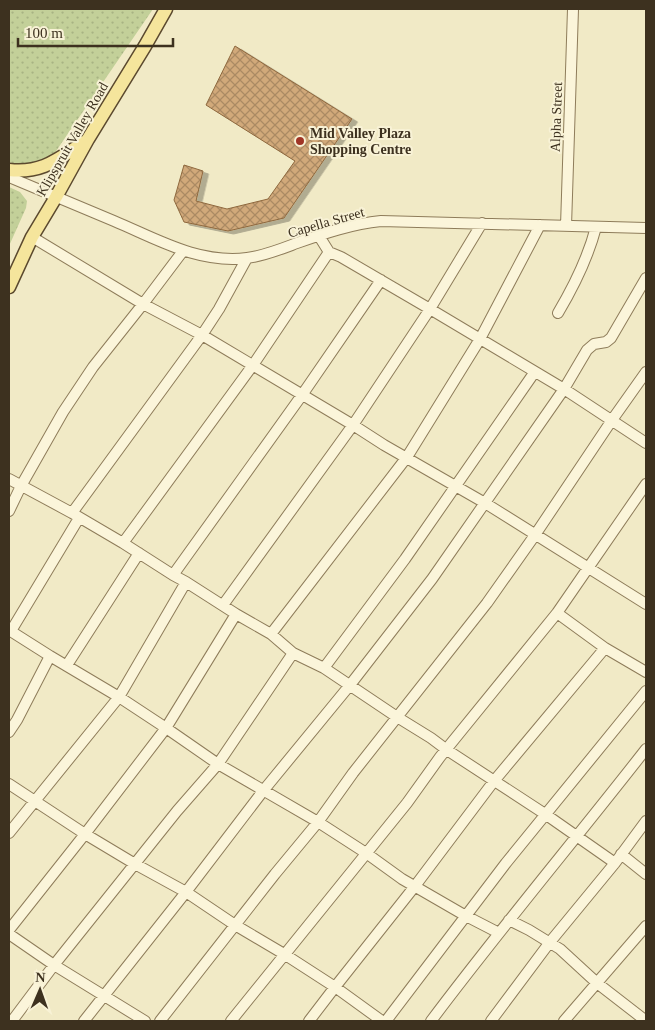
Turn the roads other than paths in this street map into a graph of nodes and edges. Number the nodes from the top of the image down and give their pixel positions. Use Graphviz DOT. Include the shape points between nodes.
graph roads {
  1 [pos="166,9"];
  2 [pos="573,9"];
  3 [pos="88,139"];
  4 [pos="9,170"];
  5 [pos="9,178"];
  6 [pos="56,197"];
  7 [pos="482,223"];
  8 [pos="540,225"];
  9 [pos="566,226"];
  10 [pos="596,227"];
  11 [pos="646,228"];
  12 [pos="319,236"];
  13 [pos="32,237"];
  14 [pos="183,251"];
  15 [pos="328,252"];
  16 [pos="247,258"];
  17 [pos="646,278"];
  18 [pos="381,280"];
  19 [pos="9,288"];
  20 [pos="143,304"];
  21 [pos="430,309"];
  22 [pos="558,313"];
  23 [pos="202,335"];
  24 [pos="480,339"];
  25 [pos="253,366"];
  26 [pos="646,372"];
  27 [pos="534,373"];
  28 [pos="564,389"];
  29 [pos="302,395"];
  30 [pos="612,420"];
  31 [pos="353,425"];
  32 [pos="646,443"];
  33 [pos="407,457"];
  34 [pos="9,479"];
  35 [pos="646,484"];
  36 [pos="21,486"];
  37 [pos="455,486"];
  38 [pos="485,503"];
  39 [pos="9,511"];
  40 [pos="76,515"];
  41 [pos="535,535"];
  42 [pos="124,543"];
  43 [pos="139,553"];
  44 [pos="588,568"];
  45 [pos="173,575"];
  46 [pos="186,582"];
  47 [pos="646,604"];
  48 [pos="223,606"];
  49 [pos="557,613"];
  50 [pos="236,614"];
  51 [pos="10,631"];
  52 [pos="271,634"];
  53 [pos="605,648"];
  54 [pos="293,653"];
  55 [pos="50,656"];
  56 [pos="67,665"];
  57 [pos="324,668"];
  58 [pos="646,672"];
  59 [pos="350,685"];
  60 [pos="646,691"];
  61 [pos="119,698"];
  62 [pos="397,717"];
  63 [pos="166,728"];
  64 [pos="9,732"];
  65 [pos="646,749"];
  66 [pos="447,750"];
  67 [pos="218,764"];
  68 [pos="494,781"];
  69 [pos="9,784"];
  70 [pos="263,791"];
  71 [pos="36,801"];
  72 [pos="545,814"];
  73 [pos="318,822"];
  74 [pos="646,822"];
  75 [pos="9,833"];
  76 [pos="85,834"];
  77 [pos="577,837"];
  78 [pos="366,853"];
  79 [pos="618,859"];
  80 [pos="135,864"];
  81 [pos="646,874"];
  82 [pos="415,886"];
  83 [pos="186,892"];
  84 [pos="466,916"];
  85 [pos="509,920"];
  86 [pos="235,925"];
  87 [pos="646,926"];
  88 [pos="9,932"];
  89 [pos="499,933"];
  90 [pos="550,942"];
  91 [pos="284,954"];
  92 [pos="54,965"];
  93 [pos="597,983"];
  94 [pos="335,987"];
  95 [pos="104,996"];
  96 [pos="12,1021"];
  97 [pos="84,1021"];
  98 [pos="145,1021"];
  99 [pos="160,1021"];
  100 [pos="231,1021"];
  101 [pos="309,1021"];
  102 [pos="382,1021"];
  103 [pos="386,1021"];
  104 [pos="431,1021"];
  105 [pos="491,1021"];
  106 [pos="564,1021"];
  107 [pos="646,1021"];
  1 -- 3 [label="main road, Klipspruit Valley Road"];
  2 -- 9 [label="street, Alpha Street"];
  3 -- 4 [label="main road" via="39,169"];
  3 -- 6 [label="main road, Klipspruit Valley Road"];
  5 -- 6 [label="street, Capella Street"];
  6 -- 13 [label="main road, Klipspruit Valley Road"];
  6 -- 14 [label="street, Capella Street"];
  7 -- 8 [label="street, Capella Street"];
  7 -- 12 [label="street, Capella Street" via="381,221 345,227"];
  7 -- 21 [label="street"];
  8 -- 9 [label="street, Capella Street"];
  8 -- 24 [label="street"];
  9 -- 10 [label="street, Capella Street"];
  10 -- 11 [label="street, Capella Street"];
  10 -- 22 [label="street" via="591,248"];
  12 -- 15 [label="street"];
  12 -- 16 [label="street, Capella Street"];
  13 -- 19 [label="main road, Klipspruit Valley Road"];
  13 -- 20 [label="street"];
  14 -- 16 [label="street, Capella Street" via="215,258"];
  14 -- 20 [label="street"];
  15 -- 18 [label="street"];
  15 -- 25 [label="street"];
  16 -- 23 [label="street"];
  17 -- 28 [label="street" via="611,338 591,346"];
  18 -- 21 [label="street"];
  18 -- 29 [label="street"];
  20 -- 23 [label="street"];
  20 -- 36 [label="street" via="93,367"];
  21 -- 24 [label="street"];
  21 -- 31 [label="street"];
  23 -- 25 [label="street"];
  23 -- 40 [label="street"];
  24 -- 27 [label="street"];
  24 -- 33 [label="street"];
  25 -- 29 [label="street"];
  25 -- 42 [label="street"];
  26 -- 30 [label="street"];
  27 -- 28 [label="street"];
  27 -- 37 [label="street"];
  28 -- 30 [label="street"];
  28 -- 38 [label="street"];
  29 -- 31 [label="street"];
  29 -- 45 [label="street"];
  30 -- 32 [label="street"];
  30 -- 41 [label="street"];
  31 -- 33 [label="street"];
  31 -- 48 [label="street"];
  33 -- 37 [label="street"];
  33 -- 52 [label="street"];
  34 -- 36 [label="street"];
  35 -- 44 [label="street"];
  36 -- 39 [label="street"];
  36 -- 40 [label="street"];
  37 -- 38 [label="street"];
  37 -- 57 [label="street"];
  38 -- 41 [label="street"];
  38 -- 59 [label="street" via="432,579"];
  40 -- 42 [label="street"];
  40 -- 51 [label="street"];
  41 -- 44 [label="street"];
  41 -- 62 [label="street" via="492,596"];
  42 -- 43 [label="street"];
  43 -- 45 [label="street"];
  43 -- 56 [label="street"];
  44 -- 47 [label="street"];
  44 -- 49 [label="street"];
  45 -- 46 [label="street"];
  46 -- 48 [label="street"];
  46 -- 61 [label="street"];
  48 -- 50 [label="street"];
  49 -- 53 [label="street"];
  49 -- 66 [label="street"];
  50 -- 52 [label="street"];
  50 -- 63 [label="street"];
  51 -- 55 [label="street"];
  52 -- 54 [label="street"];
  53 -- 58 [label="street"];
  53 -- 68 [label="street"];
  54 -- 57 [label="street"];
  54 -- 67 [label="street"];
  55 -- 56 [label="street"];
  55 -- 64 [label="street"];
  56 -- 61 [label="street"];
  57 -- 59 [label="street"];
  59 -- 62 [label="street"];
  59 -- 70 [label="street"];
  60 -- 72 [label="street"];
  61 -- 63 [label="street"];
  61 -- 71 [label="street"];
  62 -- 66 [label="street"];
  62 -- 73 [label="street"];
  63 -- 67 [label="street"];
  63 -- 76 [label="street"];
  65 -- 77 [label="street"];
  66 -- 68 [label="street"];
  66 -- 78 [label="street"];
  67 -- 70 [label="street"];
  67 -- 80 [label="street"];
  68 -- 72 [label="street"];
  68 -- 82 [label="street"];
  69 -- 71 [label="street"];
  70 -- 73 [label="street"];
  70 -- 83 [label="street"];
  71 -- 75 [label="street"];
  71 -- 76 [label="street"];
  72 -- 77 [label="street"];
  72 -- 84 [label="street"];
  73 -- 78 [label="street"];
  73 -- 86 [label="street"];
  74 -- 79 [label="street"];
  76 -- 80 [label="street"];
  76 -- 88 [label="street"];
  77 -- 79 [label="street"];
  77 -- 85 [label="street"];
  78 -- 82 [label="street"];
  78 -- 91 [label="street"];
  79 -- 81 [label="street"];
  79 -- 90 [label="street"];
  80 -- 83 [label="street"];
  80 -- 92 [label="street"];
  82 -- 84 [label="street"];
  82 -- 94 [label="street"];
  83 -- 86 [label="street"];
  83 -- 95 [label="street"];
  84 -- 89 [label="street"];
  84 -- 103 [label="street"];
  85 -- 89 [label="street"];
  85 -- 90 [label="street"];
  86 -- 91 [label="street"];
  86 -- 99 [label="street"];
  87 -- 93 [label="street"];
  88 -- 92 [label="street"];
  89 -- 104 [label="street"];
  90 -- 93 [label="street"];
  90 -- 105 [label="street"];
  91 -- 94 [label="street"];
  91 -- 100 [label="street"];
  92 -- 95 [label="street"];
  92 -- 96 [label="street"];
  93 -- 106 [label="street"];
  93 -- 107 [label="street"];
  94 -- 101 [label="street"];
  94 -- 102 [label="street"];
  95 -- 97 [label="street"];
  95 -- 98 [label="street"];
}
